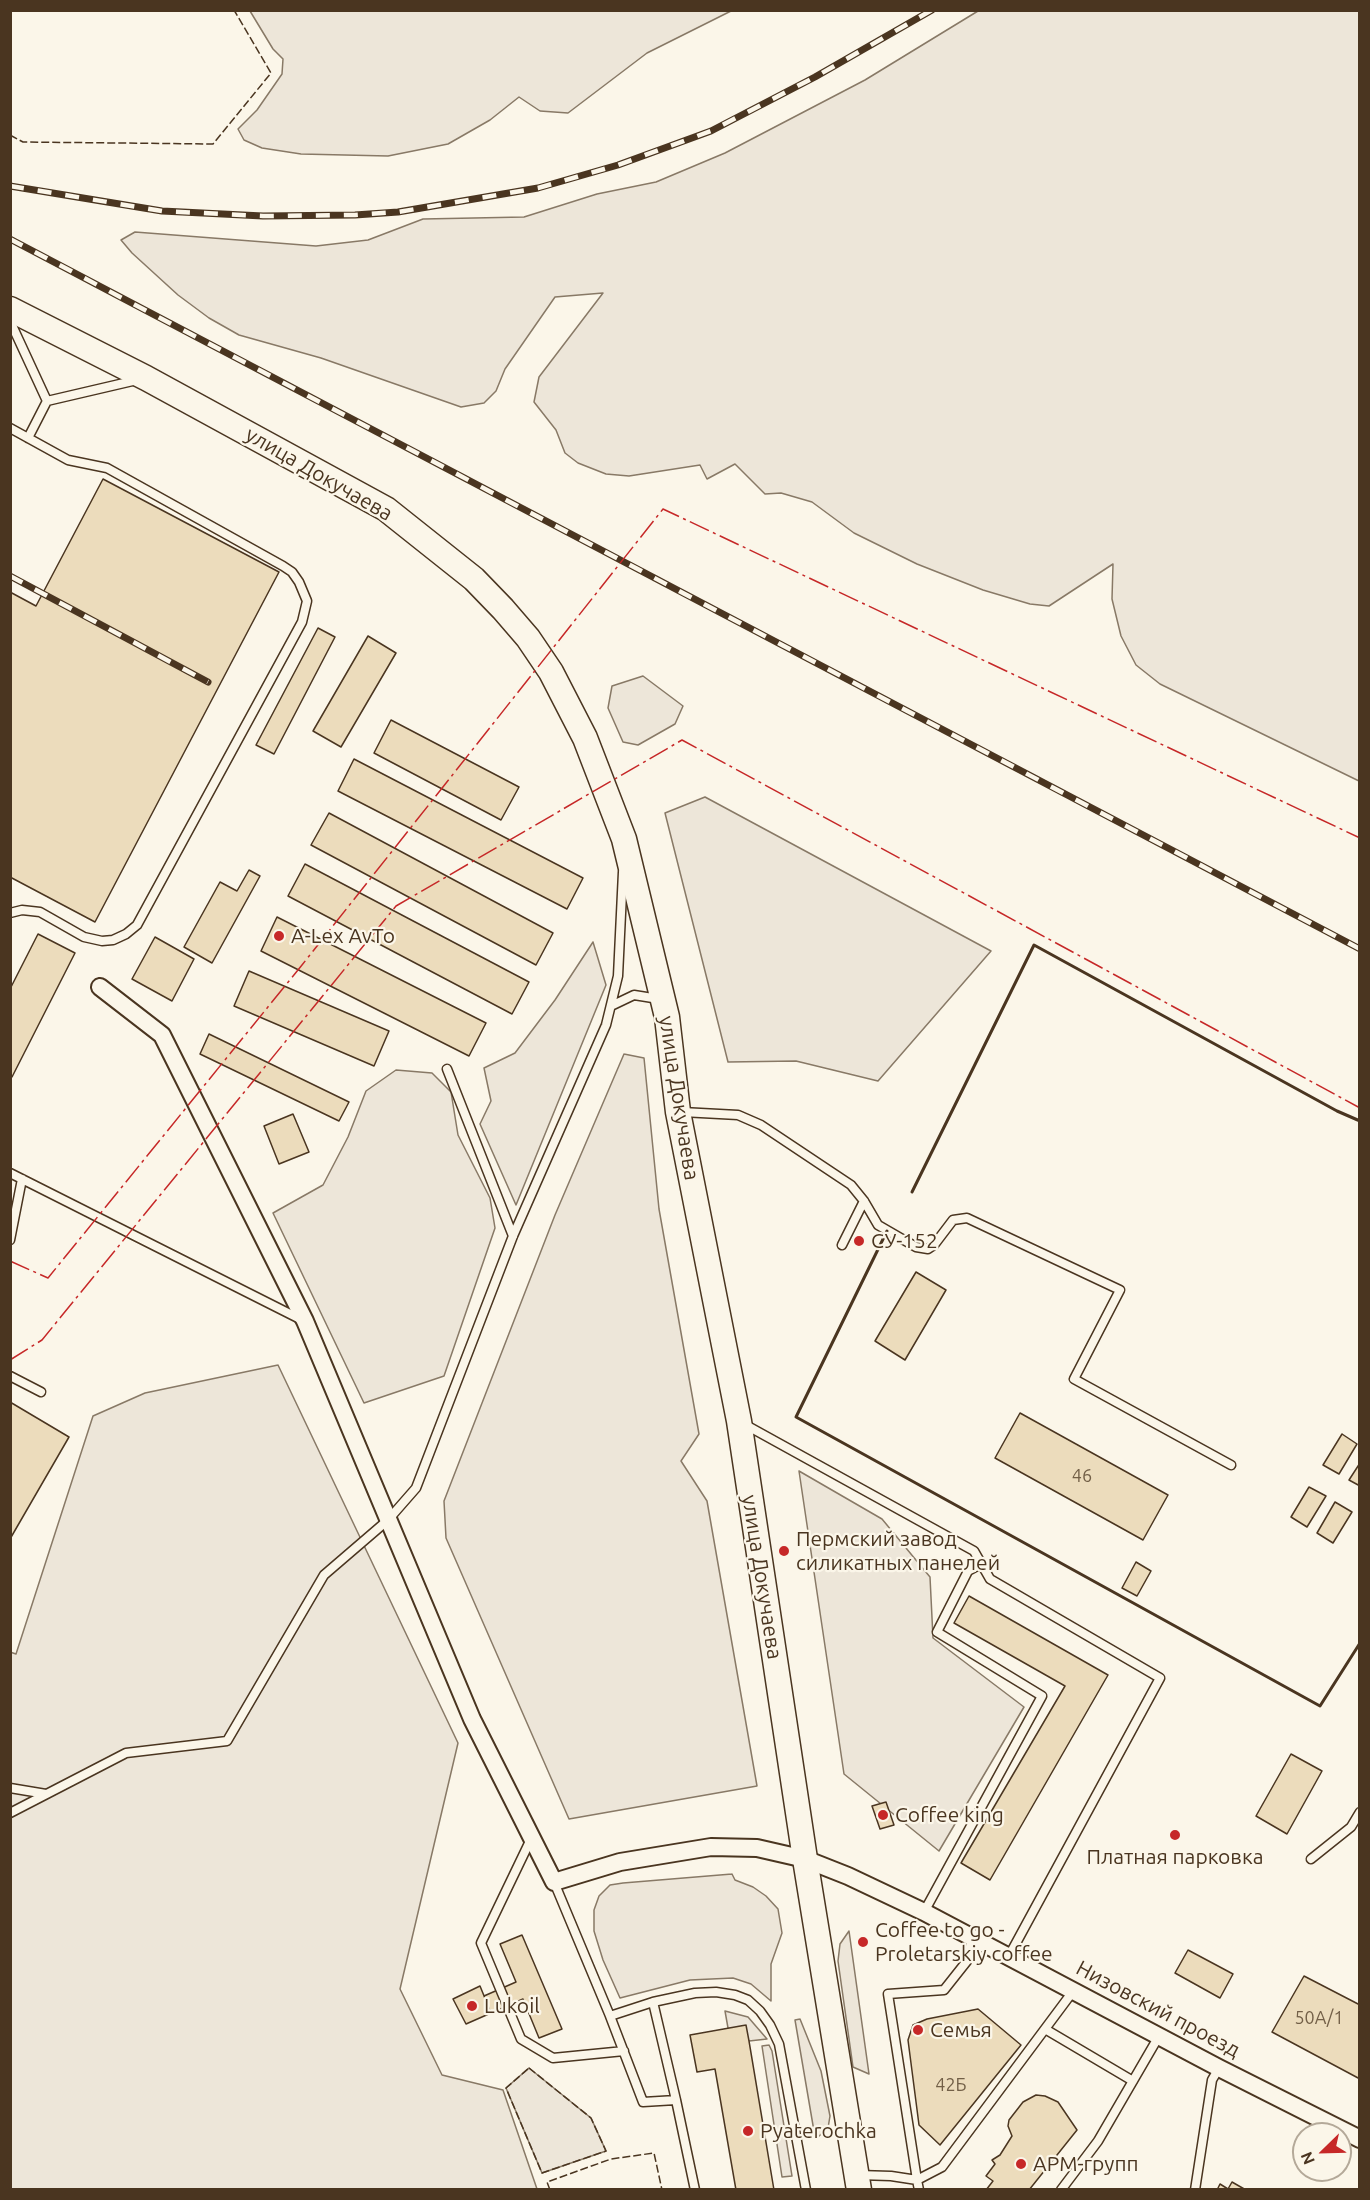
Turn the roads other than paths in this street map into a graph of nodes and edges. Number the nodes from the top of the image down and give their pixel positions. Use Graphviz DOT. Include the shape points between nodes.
graph roads {
  1 [pos="10,309"];
  2 [pos="10,321"];
  3 [pos="146,378"];
  4 [pos="47,401"];
  5 [pos="10,428"];
  6 [pos="28,438"];
  7 [pos="624,838"];
  8 [pos="10,913"];
  9 [pos="100,987"];
  10 [pos="663,999"];
  11 [pos="610,1006"];
  12 [pos="447,1069"];
  13 [pos="678,1112"];
  14 [pos="10,1173"];
  15 [pos="22,1179"];
  16 [pos="864,1201"];
  17 [pos="513,1236"];
  18 [pos="10,1240"];
  19 [pos="842,1245"];
  20 [pos="305,1321"];
  21 [pos="10,1376"];
  22 [pos="41,1392"];
  23 [pos="739,1421"];
  24 [pos="1231,1465"];
  25 [pos="388,1520"];
  26 [pos="981,1564"];
  27 [pos="10,1788"];
  28 [pos="47,1794"];
  29 [pos="1359,1812"];
  30 [pos="10,1813"];
  31 [pos="531,1838"];
  32 [pos="805,1859"];
  33 [pos="1311,1859"];
  34 [pos="554,1882"];
  35 [pos="924,1912"];
  36 [pos="973,1937"];
  37 [pos="1010,1956"];
  38 [pos="1074,1990"];
  39 [pos="653,2002"];
  40 [pos="610,2016"];
  41 [pos="1045,2029"];
  42 [pos="1160,2035"];
  43 [pos="624,2051"];
  44 [pos="1219,2068"];
  45 [pos="1133,2081"];
  46 [pos="676,2100"];
  47 [pos="1359,2139"];
  48 [pos="917,2180"];
  49 [pos="858,2182"];
  50 [pos="695,2190"];
  51 [pos="806,2190"];
  52 [pos="919,2190"];
  53 [pos="1061,2190"];
  54 [pos="1194,2190"];
  1 -- 3 [label="main road, улица Докучаева"];
  2 -- 4 [label="lane"];
  3 -- 4 [label="lane"];
  3 -- 7 [label="main road, улица Докучаева" via="386,509 474,579 528,638 551,672 585,738"];
  4 -- 6 [label="lane"];
  5 -- 6 [label="lane"];
  6 -- 8 [label="lane" via="68,460 108,468 283,566 299,582 307,601 302,622 137,925 113,940 102,941 84,937 40,912 22,909"];
  7 -- 10 [label="main road, улица Докучаева"];
  7 -- 11 [label="lane" via="618,976"];
  9 -- 20 [label="street" via="162,1035"];
  10 -- 11 [label="lane" via="634,995"];
  10 -- 13 [label="main road, улица Докучаева"];
  11 -- 17 [label="lane" via="606,1025"];
  12 -- 17 [label="lane"];
  13 -- 16 [label="lane" via="727,1113 751,1119 851,1185"];
  13 -- 23 [label="main road, улица Докучаева"];
  14 -- 15 [label="lane"];
  15 -- 18 [label="lane"];
  15 -- 20 [label="lane"];
  16 -- 19 [label="lane"];
  16 -- 24 [label="lane" via="878,1225 916,1247 928,1249 953,1220 967,1218 1120,1290 1074,1379"];
  17 -- 25 [label="lane" via="416,1488"];
  20 -- 25 [label="street"];
  21 -- 22 [label="lane"];
  23 -- 26 [label="lane" via="974,1551"];
  23 -- 32 [label="main road, улица Докучаева"];
  25 -- 28 [label="lane" via="324,1575 227,1741 126,1753"];
  25 -- 31 [label="street" via="472,1719"];
  26 -- 35 [label="lane" via="968,1571 937,1632 1042,1696"];
  26 -- 37 [label="lane" via="990,1579 1160,1678"];
  27 -- 28 [label="lane"];
  28 -- 30 [label="lane"];
  29 -- 33 [label="lane" via="1351,1827"];
  31 -- 34 [label="street"];
  31 -- 43 [label="lane" via="481,1943 521,2039 553,2058"];
  32 -- 34 [label="street, Низовский проезд" via="757,1848 711,1847 620,1862"];
  32 -- 35 [label="street, Низовский проезд"];
  32 -- 49 [label="main road, улица Докучаева"];
  34 -- 40 [label="lane"];
  35 -- 36 [label="street, Низовский проезд"];
  36 -- 37 [label="street, Низовский проезд"];
  36 -- 48 [label="lane" via="967,1961 944,1990 888,1994"];
  37 -- 38 [label="street, Низовский проезд"];
  38 -- 41 [label="lane"];
  38 -- 42 [label="street, Низовский проезд"];
  39 -- 40 [label="lane"];
  39 -- 46 [label="lane"];
  39 -- 51 [label="lane" via="716,1992 748,2000 760,2011 779,2044"];
  40 -- 43 [label="lane"];
  41 -- 45 [label="lane"];
  41 -- 48 [label="lane" via="942,2167"];
  42 -- 44 [label="street, Низовский проезд"];
  42 -- 45 [label="lane"];
  43 -- 46 [label="lane" via="643,2102"];
  44 -- 47 [label="street, Низовский проезд"];
  44 -- 54 [label="lane" via="1212,2080"];
  45 -- 53 [label="lane" via="1098,2141"];
  46 -- 50 [label="lane"];
  48 -- 49 [label="lane"];
  48 -- 52 [label="lane"];
}
